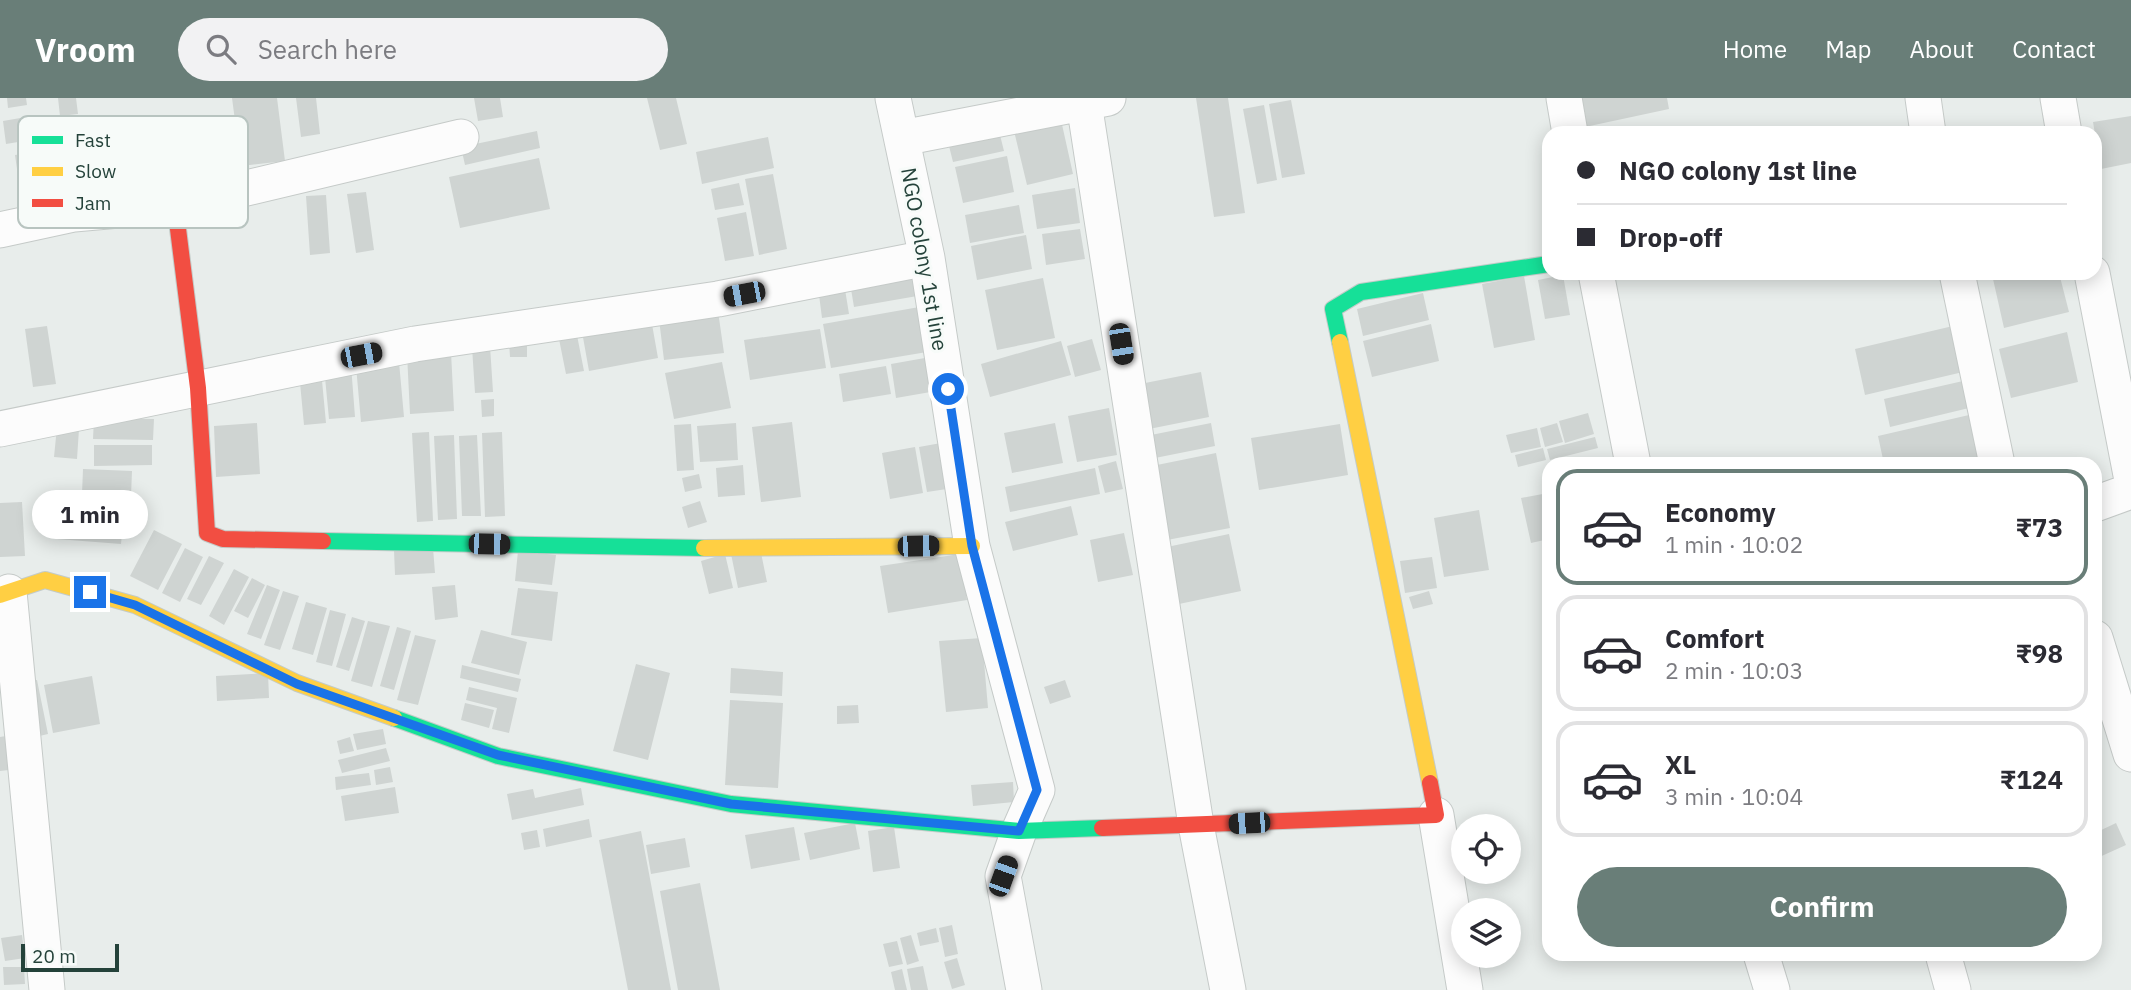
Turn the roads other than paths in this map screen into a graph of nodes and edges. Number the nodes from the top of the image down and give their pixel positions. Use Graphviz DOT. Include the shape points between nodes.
graph roads {
  1 [pos="893,98"];
  2 [pos="1564,98"];
  3 [pos="1923,98"];
  4 [pos="2058,98"];
  5 [pos="1096,101"];
  6 [pos="1569,126"];
  7 [pos="1927,126"];
  8 [pos="2063,126"];
  9 [pos="461,137"];
  10 [pos="902,138"];
  11 [pos="248,188"];
  12 [pos="18,226"];
  13 [pos="178,228"];
  14 [pos="0,230"];
  15 [pos="927,258"];
  16 [pos="1542,265"];
  17 [pos="1597,280"];
  18 [pos="1958,280"];
  19 [pos="2093,280"];
  20 [pos="198,388"];
  21 [pos="0,429"];
  22 [pos="1632,457"];
  23 [pos="1996,457"];
  24 [pos="2131,475"];
  25 [pos="2131,491"];
  26 [pos="2102,501"];
  27 [pos="972,546"];
  28 [pos="4,593"];
  29 [pos="2102,661"];
  30 [pos="2131,754"];
  31 [pos="1436,815"];
  32 [pos="1196,825"];
  33 [pos="1019,831"];
  34 [pos="1763,961"];
  35 [pos="1945,961"];
  36 [pos="47,990"];
  37 [pos="1024,990"];
  38 [pos="1228,990"];
  39 [pos="1465,990"];
  40 [pos="1772,990"];
  41 [pos="1953,990"];
  1 -- 10 [label="street, NGO colony 1st line"];
  2 -- 6 [label="street"];
  3 -- 7 [label="street"];
  4 -- 8 [label="street"];
  5 -- 10 [label="street"];
  5 -- 32 [label="street"];
  9 -- 11 [label="street"];
  10 -- 15 [label="street, NGO colony 1st line"];
  12 -- 14 [label="street"];
  13 -- 20 [label="street"];
  15 -- 20 [label="street" via="718,299 415,344"];
  15 -- 27 [label="street, NGO colony 1st line"];
  16 -- 31 [label="street" via="1361,292 1332,309"];
  17 -- 22 [label="street"];
  18 -- 23 [label="street"];
  19 -- 24 [label="street"];
  20 -- 21 [label="street"];
  20 -- 27 [label="street" via="206,533 223,539 702,548"];
  25 -- 26 [label="street"];
  27 -- 33 [label="street, NGO colony 1st line" via="1037,790"];
  28 -- 33 [label="street" via="45,580 135,605 297,684 498,755 731,804"];
  28 -- 36 [label="street"];
  29 -- 30 [label="street"];
  31 -- 32 [label="street"];
  31 -- 39 [label="street"];
  32 -- 33 [label="street"];
  32 -- 38 [label="street"];
  33 -- 37 [label="street, NGO colony 1st line" via="1003,876"];
  34 -- 40 [label="street"];
  35 -- 41 [label="street"];
}
